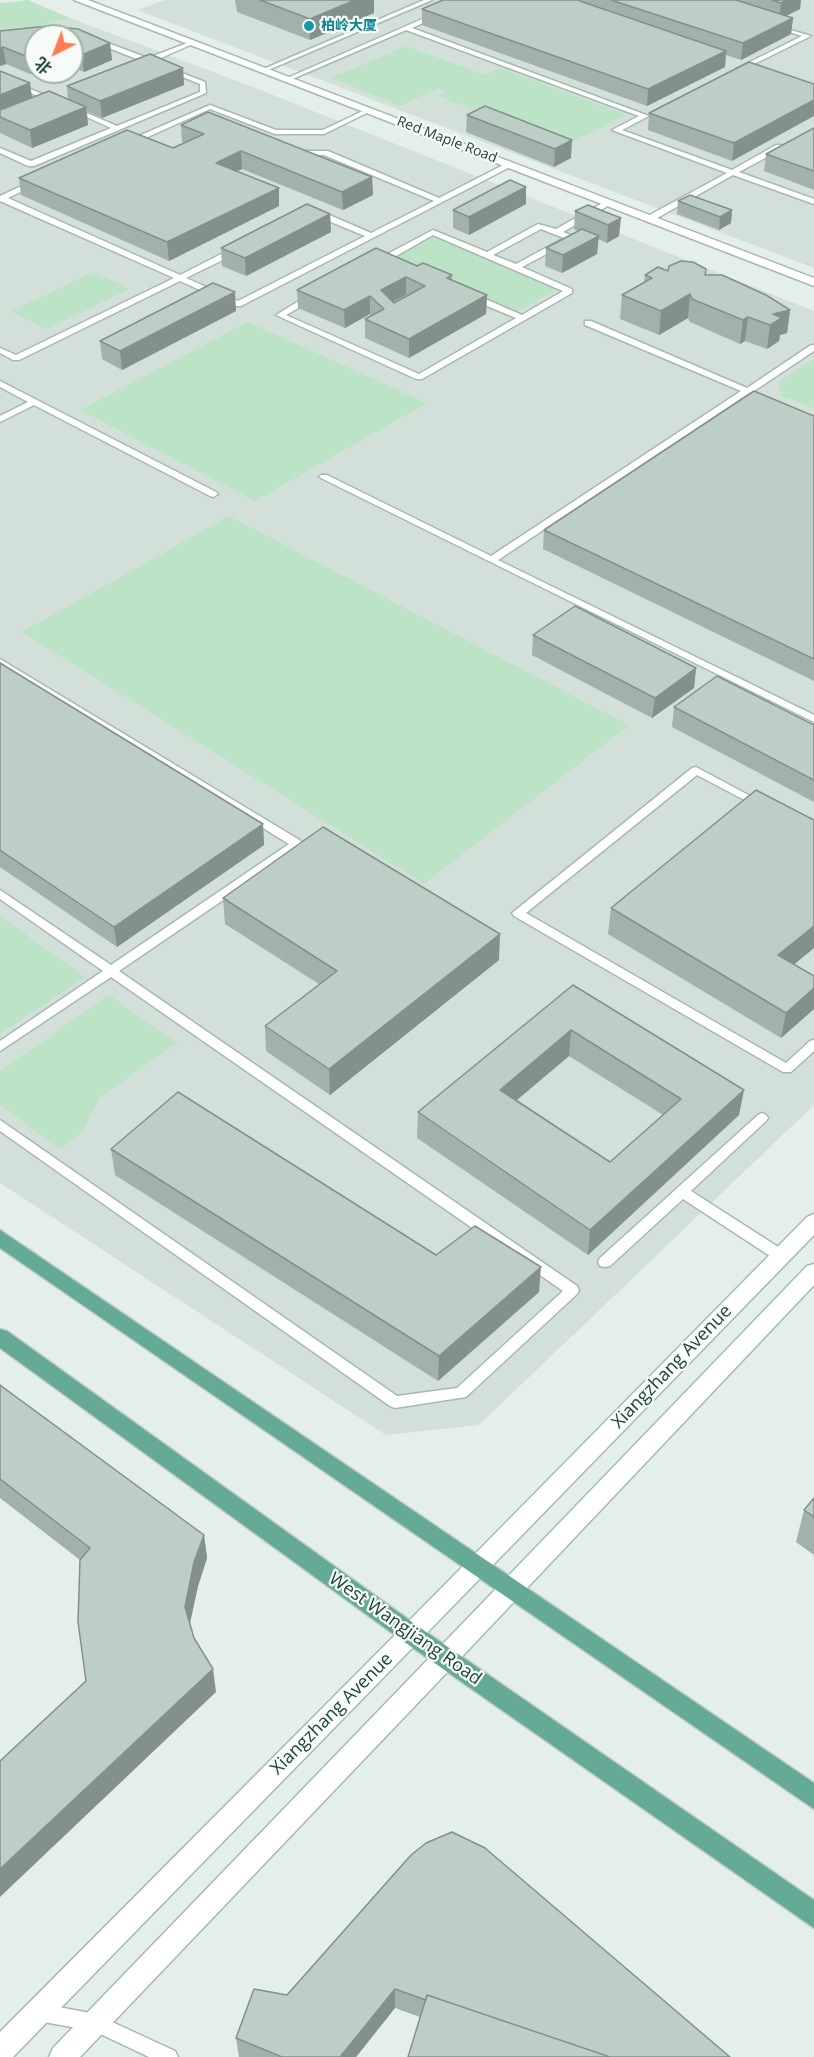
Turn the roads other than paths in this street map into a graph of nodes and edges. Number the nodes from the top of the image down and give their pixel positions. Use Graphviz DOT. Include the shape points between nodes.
graph roads {
  1 [pos="79,0"];
  2 [pos="429,0"];
  3 [pos="449,9"];
  4 [pos="764,22"];
  5 [pos="406,28"];
  6 [pos="84,38"];
  7 [pos="192,43"];
  8 [pos="148,61"];
  9 [pos="138,66"];
  10 [pos="729,66"];
  11 [pos="740,69"];
  12 [pos="264,70"];
  13 [pos="751,73"];
  14 [pos="730,75"];
  15 [pos="0,78"];
  16 [pos="288,79"];
  17 [pos="63,96"];
  18 [pos="52,101"];
  19 [pos="42,105"];
  20 [pos="369,110"];
  21 [pos="656,111"];
  22 [pos="645,116"];
  23 [pos="118,129"];
  24 [pos="275,132"];
  25 [pos="324,132"];
  26 [pos="277,142"];
  27 [pos="122,145"];
  28 [pos="783,145"];
  29 [pos="0,150"];
  30 [pos="290,153"];
  31 [pos="325,153"];
  32 [pos="510,165"];
  33 [pos="733,173"];
  34 [pos="46,179"];
  35 [pos="1,198"];
  36 [pos="440,201"];
  37 [pos="814,202"];
  38 [pos="609,203"];
  39 [pos="304,217"];
  40 [pos="649,219"];
  41 [pos="557,232"];
  42 [pos="371,236"];
  43 [pos="242,248"];
  44 [pos="487,255"];
  45 [pos="384,259"];
  46 [pos="394,263"];
  47 [pos="374,264"];
  48 [pos="516,267"];
  49 [pos="180,278"];
  50 [pos="814,282"];
  51 [pos="322,292"];
  52 [pos="469,295"];
  53 [pos="522,318"];
  54 [pos="588,323"];
  55 [pos="814,347"];
  56 [pos="0,350"];
  57 [pos="0,384"];
  58 [pos="748,391"];
  59 [pos="759,395"];
  60 [pos="34,402"];
  61 [pos="0,419"];
  62 [pos="324,477"];
  63 [pos="213,494"];
  64 [pos="491,560"];
  65 [pos="0,662"];
  66 [pos="814,719"];
  67 [pos="775,812"];
  68 [pos="0,894"];
  69 [pos="111,971"];
  70 [pos="814,1044"];
  71 [pos="0,1047"];
  72 [pos="762,1118"];
  73 [pos="0,1125"];
  74 [pos="682,1192"];
  75 [pos="814,1222"];
  76 [pos="0,1238"];
  77 [pos="781,1256"];
  78 [pos="605,1262"];
  79 [pos="814,1272"];
  80 [pos="0,1337"];
  81 [pos="476,1567"];
  82 [pos="512,1588"];
  83 [pos="411,1635"];
  84 [pos="446,1657"];
  85 [pos="814,1797"];
  86 [pos="814,1916"];
  87 [pos="38,2012"];
  88 [pos="95,2024"];
  89 [pos="0,2050"];
  90 [pos="63,2057"];
  91 [pos="169,2057"];
  1 -- 7 [label="street, Red Maple Road"];
  2 -- 12 [label="lane"];
  3 -- 5 [label="lane"];
  4 -- 11 [label="lane" via="808,36"];
  5 -- 16 [label="lane"];
  5 -- 22 [label="lane"];
  6 -- 8 [label="lane"];
  7 -- 8 [label="lane"];
  7 -- 12 [label="street, Red Maple Road"];
  8 -- 9 [label="lane"];
  8 -- 23 [label="lane" via="203,83 203,93"];
  10 -- 11 [label="lane"];
  11 -- 13 [label="lane"];
  11 -- 14 [label="lane"];
  12 -- 16 [label="street, Red Maple Road"];
  15 -- 18 [label="lane"];
  16 -- 20 [label="street, Red Maple Road"];
  17 -- 18 [label="lane"];
  18 -- 19 [label="lane"];
  18 -- 23 [label="lane"];
  20 -- 25 [label="lane"];
  20 -- 32 [label="street, Red Maple Road"];
  21 -- 22 [label="lane"];
  22 -- 33 [label="lane" via="615,130"];
  23 -- 29 [label="lane" via="31,164"];
  24 -- 25 [label="lane"];
  24 -- 26 [label="lane"];
  24 -- 27 [label="lane" via="210,107"];
  25 -- 31 [label="lane"];
  28 -- 33 [label="lane"];
  30 -- 31 [label="lane"];
  31 -- 36 [label="lane"];
  32 -- 36 [label="lane"];
  32 -- 38 [label="street, Red Maple Road"];
  33 -- 37 [label="lane"];
  33 -- 40 [label="lane"];
  34 -- 35 [label="lane"];
  35 -- 49 [label="lane"];
  36 -- 42 [label="lane"];
  38 -- 40 [label="street, Red Maple Road"];
  38 -- 41 [label="lane"];
  39 -- 42 [label="lane" via="315,212"];
  40 -- 50 [label="street, Red Maple Road"];
  41 -- 44 [label="lane" via="541,226"];
  41 -- 48 [label="lane" via="570,238"];
  42 -- 49 [label="lane" via="238,304"];
  43 -- 49 [label="lane"];
  44 -- 45 [label="lane" via="433,232"];
  44 -- 48 [label="lane"];
  45 -- 46 [label="lane"];
  45 -- 47 [label="lane"];
  48 -- 53 [label="lane" via="569,291"];
  49 -- 56 [label="lane" via="16,358"];
  51 -- 53 [label="lane" via="280,315 419,377"];
  52 -- 53 [label="lane"];
  54 -- 58 [label="lane"];
  55 -- 58 [label="lane"];
  57 -- 60 [label="lane"];
  58 -- 59 [label="lane"];
  58 -- 64 [label="lane"];
  60 -- 61 [label="lane"];
  60 -- 63 [label="lane"];
  62 -- 64 [label="lane"];
  64 -- 66 [label="lane"];
  65 -- 69 [label="lane" via="297,844"];
  67 -- 70 [label="lane" via="696,770 518,913 787,1069"];
  68 -- 69 [label="lane"];
  69 -- 71 [label="lane"];
  69 -- 73 [label="lane" via="572,1290 461,1392 395,1402"];
  72 -- 74 [label="lane"];
  74 -- 77 [label="lane"];
  74 -- 78 [label="lane"];
  75 -- 77 [label="street, Xiangzhang Avenue"];
  76 -- 81 [label="main road"];
  77 -- 81 [label="street, Xiangzhang Avenue"];
  79 -- 82 [label="street"];
  80 -- 83 [label="main road, West Wangjiang Road"];
  81 -- 82 [label="main road"];
  81 -- 83 [label="street, Xiangzhang Avenue"];
  82 -- 84 [label="street"];
  82 -- 85 [label="main road"];
  83 -- 84 [label="main road, West Wangjiang Road"];
  83 -- 87 [label="street, Xiangzhang Avenue"];
  84 -- 86 [label="main road, West Wangjiang Road"];
  84 -- 88 [label="street"];
  87 -- 88 [label="lane"];
  87 -- 89 [label="street, Xiangzhang Avenue"];
  88 -- 90 [label="street"];
  88 -- 91 [label="lane"];
}
